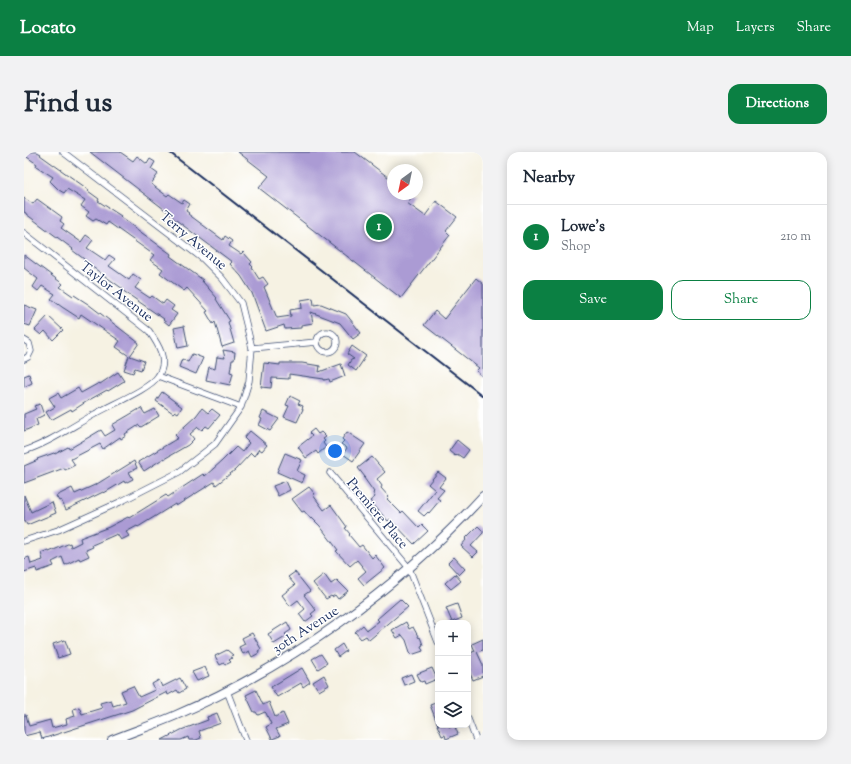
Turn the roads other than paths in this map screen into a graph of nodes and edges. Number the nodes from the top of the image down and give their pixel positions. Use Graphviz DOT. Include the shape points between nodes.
graph roads {
  1 [pos="63,152"];
  2 [pos="24,233"];
  3 [pos="24,340"];
  4 [pos="317,342"];
  5 [pos="252,348"];
  6 [pos="24,359"];
  7 [pos="158,376"];
  8 [pos="241,408"];
  9 [pos="24,451"];
  10 [pos="330,473"];
  11 [pos="483,496"];
  12 [pos="24,541"];
  13 [pos="409,568"];
  14 [pos="435,634"];
  15 [pos="227,691"];
  16 [pos="471,727"];
  17 [pos="112,740"];
  18 [pos="246,740"];
  19 [pos="476,740"];
  1 -- 5 [label="street, Terry Avenue" via="203,259 222,278 241,303"];
  2 -- 7 [label="street, Taylor Avenue" via="149,331 160,348 162,363"];
  3 -- 6 [label="street" via="29,344 31,351 28,358"];
  4 -- 5 [label="street"];
  5 -- 8 [label="street, Terry Avenue" via="249,381"];
  7 -- 8 [label="street"];
  7 -- 9 [label="street" via="145,387 41,446"];
  8 -- 12 [label="street, Terry Avenue" via="215,444 179,472 58,530"];
  10 -- 13 [label="street, Premiere Place"];
  11 -- 13 [label="street, 30th Avenue"];
  13 -- 14 [label="street, Premiere Place"];
  13 -- 15 [label="street, 30th Avenue" via="332,629"];
  15 -- 17 [label="street, 30th Avenue" via="174,716"];
  15 -- 18 [label="street"];
  16 -- 19 [label="street"];
}
